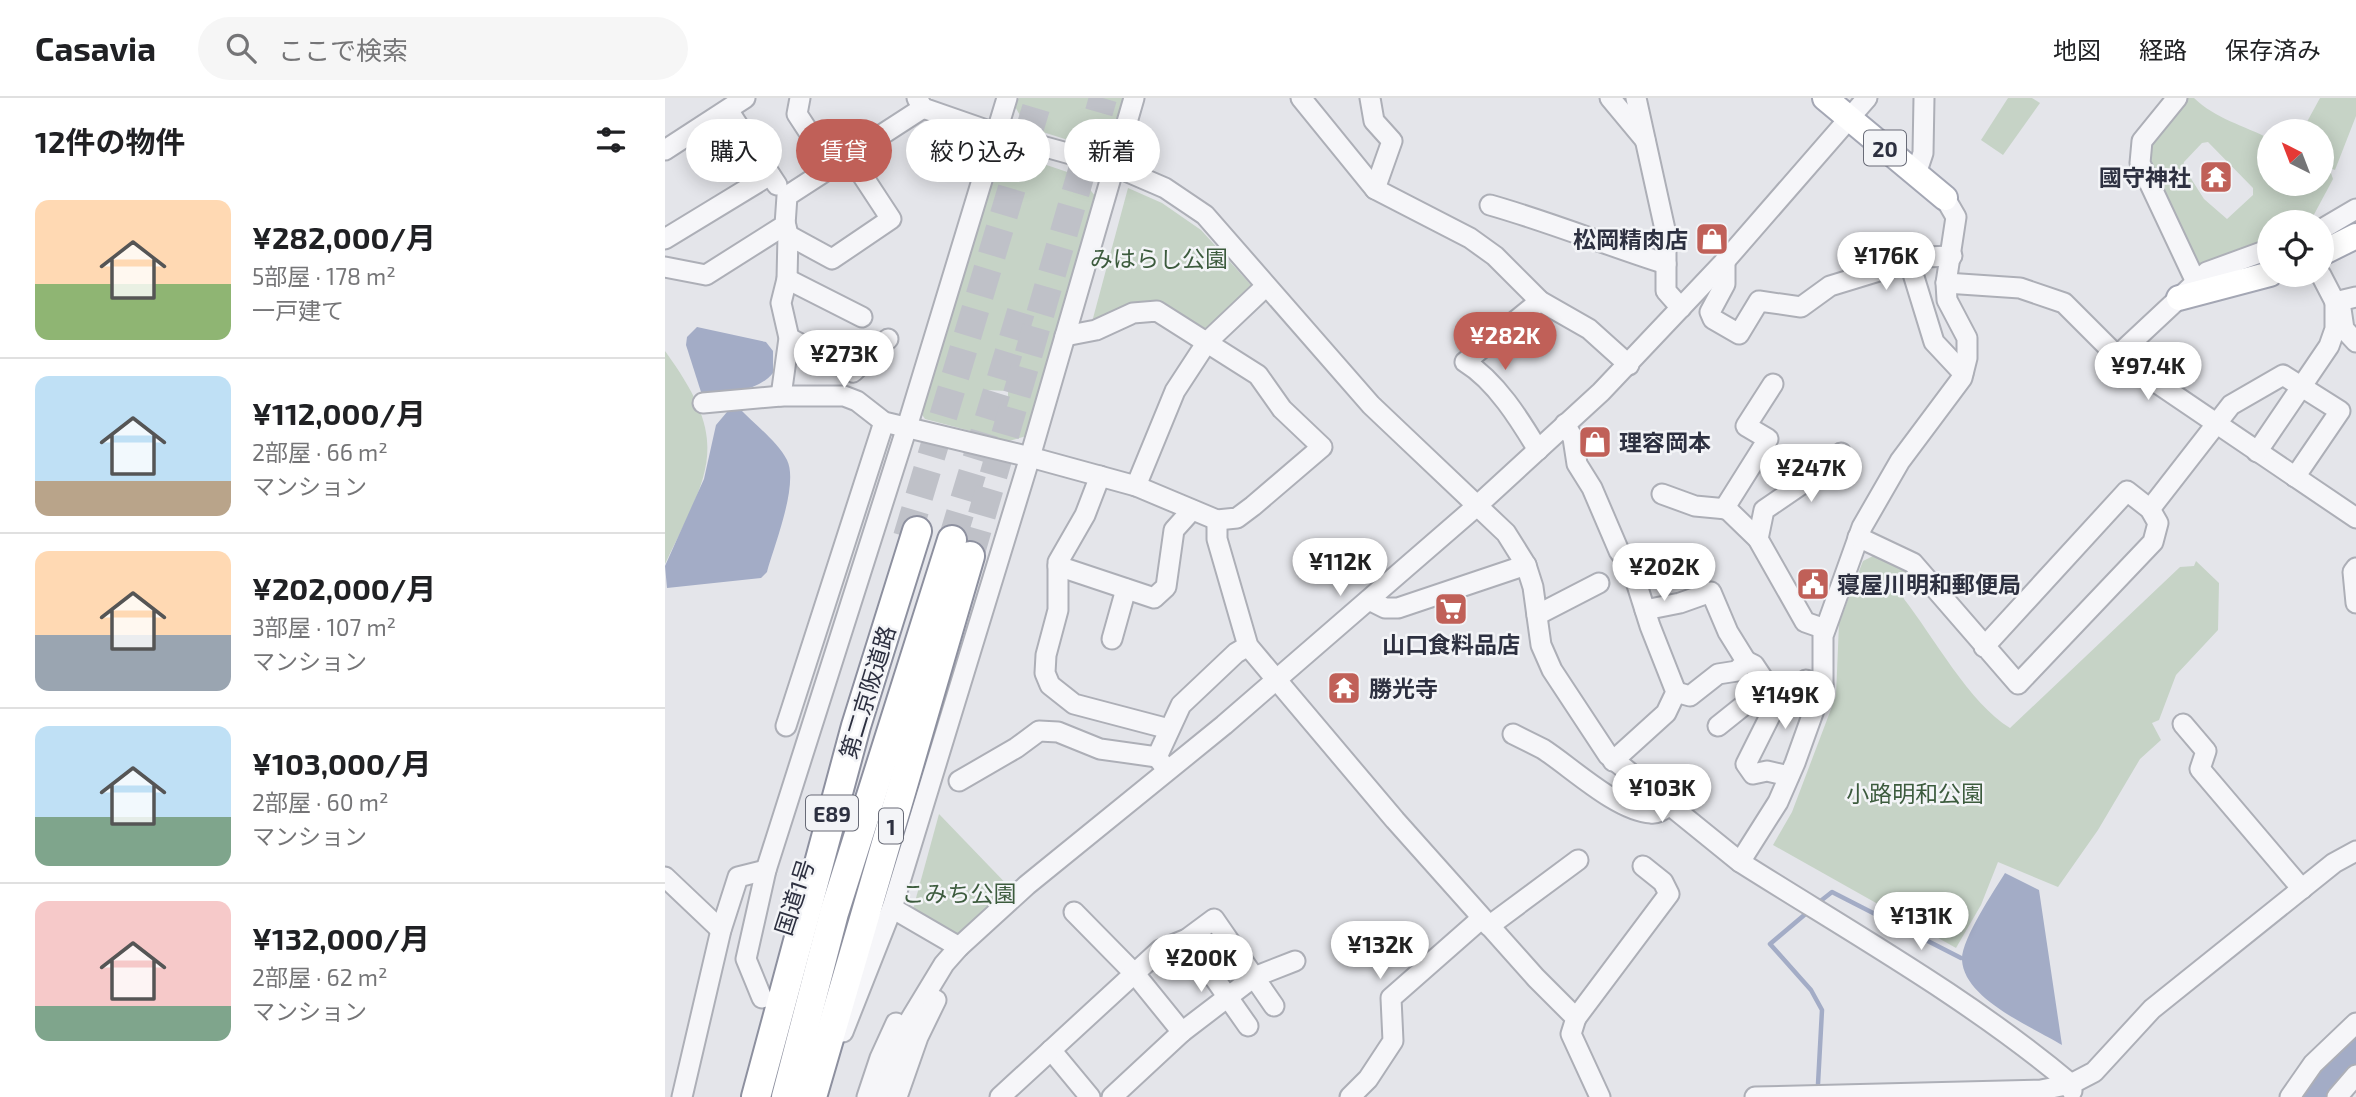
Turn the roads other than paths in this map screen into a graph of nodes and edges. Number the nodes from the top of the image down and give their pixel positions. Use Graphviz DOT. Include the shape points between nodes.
graph roads {
  1 [pos="745,98"];
  2 [pos="800,98"];
  3 [pos="1007,98"];
  4 [pos="1134,98"];
  5 [pos="1301,98"];
  6 [pos="1370,98"];
  7 [pos="1610,98"];
  8 [pos="1636,98"];
  9 [pos="1825,98"];
  10 [pos="1867,98"];
  11 [pos="1924,98"];
  12 [pos="2177,98"];
  13 [pos="920,103"];
  14 [pos="728,110"];
  15 [pos="734,119"];
  16 [pos="800,119"];
  17 [pos="960,119"];
  18 [pos="1000,119"];
  19 [pos="1128,119"];
  20 [pos="1850,119"];
  21 [pos="892,124"];
  22 [pos="1647,143"];
  23 [pos="666,148"];
  24 [pos="1916,174"];
  25 [pos="759,182"];
  26 [pos="776,182"];
  27 [pos="808,182"];
  28 [pos="867,182"];
  29 [pos="980,182"];
  30 [pos="1109,182"];
  31 [pos="1151,182"];
  32 [pos="1375,189"];
  33 [pos="787,196"];
  34 [pos="1945,198"];
  35 [pos="1490,205"];
  36 [pos="2356,209"];
  37 [pos="2334,222"];
  38 [pos="787,230"];
  39 [pos="2356,236"];
  40 [pos="665,239"];
  41 [pos="2334,247"];
  42 [pos="2257,253"];
  43 [pos="1952,256"];
  44 [pos="1725,261"];
  45 [pos="1666,264"];
  46 [pos="1910,264"];
  47 [pos="665,267"];
  48 [pos="2257,277"];
  49 [pos="787,279"];
  50 [pos="1946,283"];
  51 [pos="1265,287"];
  52 [pos="2332,287"];
  53 [pos="2188,290"];
  54 [pos="2344,300"];
  55 [pos="1540,301"];
  56 [pos="1681,308"];
  57 [pos="862,317"];
  58 [pos="1065,336"];
  59 [pos="789,338"];
  60 [pos="888,339"];
  61 [pos="1207,342"];
  62 [pos="2356,342"];
  63 [pos="2117,356"];
  64 [pos="1629,365"];
  65 [pos="1963,373"];
  66 [pos="1773,384"];
  67 [pos="2303,386"];
  68 [pos="781,396"];
  69 [pos="703,403"];
  70 [pos="884,422"];
  71 [pos="1565,424"];
  72 [pos="2215,425"];
  73 [pos="907,427"];
  74 [pos="1538,450"];
  75 [pos="2257,452"];
  76 [pos="1841,453"];
  77 [pos="1030,457"];
  78 [pos="1100,476"];
  79 [pos="2295,477"];
  80 [pos="1136,486"];
  81 [pos="1662,495"];
  82 [pos="1479,504"];
  83 [pos="1724,509"];
  84 [pos="2150,509"];
  85 [pos="1192,510"];
  86 [pos="2356,518"];
  87 [pos="1217,520"];
  88 [pos="912,534"];
  89 [pos="1858,537"];
  90 [pos="1758,539"];
  91 [pos="961,548"];
  92 [pos="1526,565"];
  93 [pos="1058,566"];
  94 [pos="2356,568"];
  95 [pos="1599,583"];
  96 [pos="1126,589"];
  97 [pos="1369,600"];
  98 [pos="2356,603"];
  99 [pos="1645,610"];
  100 [pos="1537,615"];
  101 [pos="1825,629"];
  102 [pos="1111,639"];
  103 [pos="1248,646"];
  104 [pos="1984,647"];
  105 [pos="1746,661"];
  106 [pos="1275,681"];
  107 [pos="1823,685"];
  108 [pos="1677,692"];
  109 [pos="1756,698"];
  110 [pos="1771,714"];
  111 [pos="2183,724"];
  112 [pos="786,726"];
  113 [pos="1718,726"];
  114 [pos="1169,729"];
  115 [pos="1513,734"];
  116 [pos="1613,761"];
  117 [pos="1163,764"];
  118 [pos="1789,776"];
  119 [pos="959,782"];
  120 [pos="1670,804"];
  121 [pos="2356,851"];
  122 [pos="1578,860"];
  123 [pos="1741,862"];
  124 [pos="1643,866"];
  125 [pos="766,870"];
  126 [pos="665,877"];
  127 [pos="2302,889"];
  128 [pos="892,908"];
  129 [pos="1075,912"];
  130 [pos="1486,922"];
  131 [pos="720,930"];
  132 [pos="1188,939"];
  133 [pos="959,947"];
  134 [pos="1295,961"];
  135 [pos="1135,974"];
  136 [pos="1254,977"];
  137 [pos="936,978"];
  138 [pos="1228,997"];
  139 [pos="762,998"];
  140 [pos="1274,1006"];
  141 [pos="1576,1018"];
  142 [pos="2356,1023"];
  143 [pos="1248,1026"];
  144 [pos="1182,1032"];
  145 [pos="1051,1051"];
  146 [pos="2356,1074"];
  147 [pos="2072,1091"];
  148 [pos="1003,1096"];
  149 [pos="682,1097"];
  150 [pos="736,1097"];
  151 [pos="756,1097"];
  152 [pos="786,1097"];
  153 [pos="814,1097"];
  154 [pos="867,1097"];
  155 [pos="882,1097"];
  156 [pos="897,1097"];
  157 [pos="1090,1097"];
  158 [pos="1112,1097"];
  159 [pos="1350,1097"];
  160 [pos="1600,1097"];
  161 [pos="1755,1097"];
  162 [pos="2290,1097"];
  163 [pos="2337,1097"];
  1 -- 14 [label="street"];
  2 -- 16 [label="street"];
  3 -- 18 [label="street"];
  4 -- 19 [label="street"];
  5 -- 32 [label="street"];
  6 -- 32 [label="street" via="1374,121 1392,141"];
  7 -- 22 [label="street"];
  8 -- 22 [label="street"];
  9 -- 20 [label="main road, 20"];
  10 -- 20 [label="street"];
  11 -- 24 [label="street" via="1923,153"];
  12 -- 53 [label="street" via="2141,141 2140,163"];
  13 -- 17 [label="street"];
  13 -- 21 [label="street"];
  14 -- 15 [label="street"];
  14 -- 23 [label="street"];
  20 -- 24 [label="main road, 20"];
  20 -- 44 [label="street"];
  22 -- 45 [label="street" via="1666,234"];
  24 -- 34 [label="main road, 20"];
  25 -- 40 [label="street"];
  26 -- 33 [label="street"];
  27 -- 33 [label="street"];
  28 -- 38 [label="street" via="891,219 832,259"];
  29 -- 73 [label="street"];
  30 -- 58 [label="street"];
  31 -- 51 [label="street" via="1205,215"];
  32 -- 55 [label="street" via="1470,238"];
  33 -- 38 [label="street"];
  34 -- 43 [label="street" via="1957,217"];
  35 -- 45 [label="street"];
  36 -- 37 [label="street"];
  38 -- 47 [label="street" via="706,275"];
  38 -- 49 [label="street"];
  39 -- 41 [label="main road"];
  42 -- 53 [label="street" via="2221,264"];
  43 -- 46 [label="street" via="1925,257"];
  43 -- 50 [label="street"];
  44 -- 46 [label="street" via="1725,284 1710,312 1713,319 1739,334 1759,300 1801,307 1830,286"];
  44 -- 56 [label="street"];
  45 -- 56 [label="street" via="1666,291"];
  46 -- 65 [label="street" via="1934,342"];
  48 -- 53 [label="main road"];
  49 -- 57 [label="street"];
  49 -- 59 [label="street" via="781,303"];
  50 -- 63 [label="street" via="2020,288 2064,303"];
  50 -- 65 [label="street" via="1947,300 1967,338"];
  51 -- 61 [label="street"];
  51 -- 82 [label="street" via="1371,405"];
  52 -- 54 [label="street"];
  53 -- 63 [label="street"];
  54 -- 62 [label="street" via="2344,329"];
  54 -- 67 [label="street" via="2329,346"];
  55 -- 64 [label="street" via="1589,329"];
  55 -- 74 [label="street" via="1465,362 1520,419"];
  56 -- 64 [label="street"];
  58 -- 61 [label="street" via="1096,330 1133,313 1157,311"];
  58 -- 77 [label="street"];
  59 -- 60 [label="street" via="853,372"];
  59 -- 68 [label="street"];
  61 -- 80 [label="street" via="1175,390"];
  61 -- 87 [label="street" via="1258,375 1282,409 1322,447 1237,517"];
  63 -- 72 [label="street"];
  64 -- 71 [label="street"];
  65 -- 89 [label="street" via="1953,394 1900,461"];
  66 -- 83 [label="street" via="1746,426 1768,439"];
  67 -- 72 [label="street" via="2283,375 2231,405"];
  67 -- 75 [label="street"];
  67 -- 79 [label="street" via="2340,411"];
  68 -- 69 [label="street"];
  68 -- 70 [label="street" via="844,396"];
  70 -- 73 [label="street"];
  70 -- 112 [label="street"];
  71 -- 74 [label="street"];
  71 -- 99 [label="street" via="1573,438 1577,464 1632,569"];
  72 -- 75 [label="street"];
  72 -- 84 [label="street"];
  73 -- 77 [label="street"];
  73 -- 125 [label="street"];
  74 -- 82 [label="street"];
  75 -- 79 [label="street"];
  76 -- 90 [label="street" via="1764,510"];
  77 -- 78 [label="street"];
  77 -- 128 [label="street"];
  78 -- 80 [label="street"];
  78 -- 93 [label="street"];
  79 -- 86 [label="street"];
  80 -- 85 [label="street"];
  81 -- 83 [label="street"];
  82 -- 92 [label="street" via="1506,533"];
  82 -- 97 [label="street"];
  83 -- 90 [label="street"];
  84 -- 104 [label="street" via="2127,491"];
  84 -- 104 [label="street" via="2158,523 2153,542 2018,684"];
  85 -- 87 [label="street"];
  85 -- 96 [label="street" via="1174,530 1166,587 1154,598"];
  87 -- 103 [label="street" via="1217,539"];
  88 -- 139 [label="highway, 国道1号"];
  88 -- 151 [label="highway, 第二京阪道路 / E89"];
  89 -- 101 [label="street"];
  89 -- 104 [label="street" via="1913,563"];
  90 -- 101 [label="street" via="1805,622"];
  91 -- 152 [label="highway, 第二京阪道路 / E89" via="834,914"];
  91 -- 153 [label="highway, 1"];
  92 -- 97 [label="street" via="1398,608"];
  92 -- 100 [label="street"];
  93 -- 96 [label="street"];
  93 -- 114 [label="street" via="1058,610 1046,655 1050,685 1089,710"];
  94 -- 98 [label="street"];
  95 -- 100 [label="street"];
  96 -- 102 [label="street"];
  97 -- 106 [label="street"];
  99 -- 105 [label="street" via="1711,592"];
  99 -- 108 [label="street"];
  100 -- 116 [label="street" via="1541,645 1552,670 1594,739"];
  101 -- 107 [label="street"];
  103 -- 106 [label="street"];
  103 -- 114 [label="street" via="1187,698"];
  105 -- 108 [label="street" via="1737,671 1719,674 1690,696"];
  105 -- 109 [label="street" via="1768,686"];
  106 -- 117 [label="street"];
  106 -- 130 [label="street"];
  107 -- 110 [label="street" via="1806,680"];
  107 -- 118 [label="street"];
  108 -- 116 [label="street" via="1666,713"];
  109 -- 110 [label="street"];
  109 -- 113 [label="street"];
  110 -- 118 [label="street" via="1746,764 1753,774 1767,771"];
  111 -- 127 [label="street" via="2206,751 2200,769"];
  114 -- 117 [label="street"];
  115 -- 120 [label="street" via="1631,807 1650,813"];
  116 -- 120 [label="street"];
  117 -- 119 [label="street" via="1039,730"];
  117 -- 133 [label="street"];
  118 -- 123 [label="street"];
  120 -- 123 [label="street"];
  121 -- 127 [label="street"];
  122 -- 130 [label="street"];
  123 -- 147 [label="street" via="2042,1059"];
  124 -- 141 [label="street" via="1663,882 1669,894"];
  125 -- 131 [label="street" via="738,877"];
  125 -- 139 [label="street" via="746,959"];
  126 -- 131 [label="street"];
  127 -- 147 [label="street" via="2152,1009 2106,1062"];
  128 -- 133 [label="street"];
  128 -- 153 [label="street"];
  129 -- 135 [label="street"];
  130 -- 141 [label="street"];
  130 -- 159 [label="street" via="1391,998 1393,1041"];
  131 -- 149 [label="street"];
  132 -- 135 [label="street" via="1160,950"];
  132 -- 136 [label="street" via="1214,919"];
  132 -- 138 [label="street"];
  133 -- 137 [label="street"];
  134 -- 136 [label="street"];
  135 -- 144 [label="street"];
  135 -- 145 [label="street"];
  136 -- 138 [label="street"];
  136 -- 140 [label="street"];
  137 -- 154 [label="street" via="906,1006"];
  137 -- 155 [label="street" via="910,1020"];
  137 -- 156 [label="street" via="936,1000"];
  138 -- 143 [label="street"];
  138 -- 144 [label="street"];
  139 -- 150 [label="highway, 国道1号"];
  141 -- 160 [label="street" via="1571,1034"];
  142 -- 162 [label="street" via="2313,1064"];
  144 -- 158 [label="street"];
  145 -- 148 [label="street"];
  145 -- 157 [label="street"];
  146 -- 163 [label="street"];
  147 -- 161 [label="street"];
}
